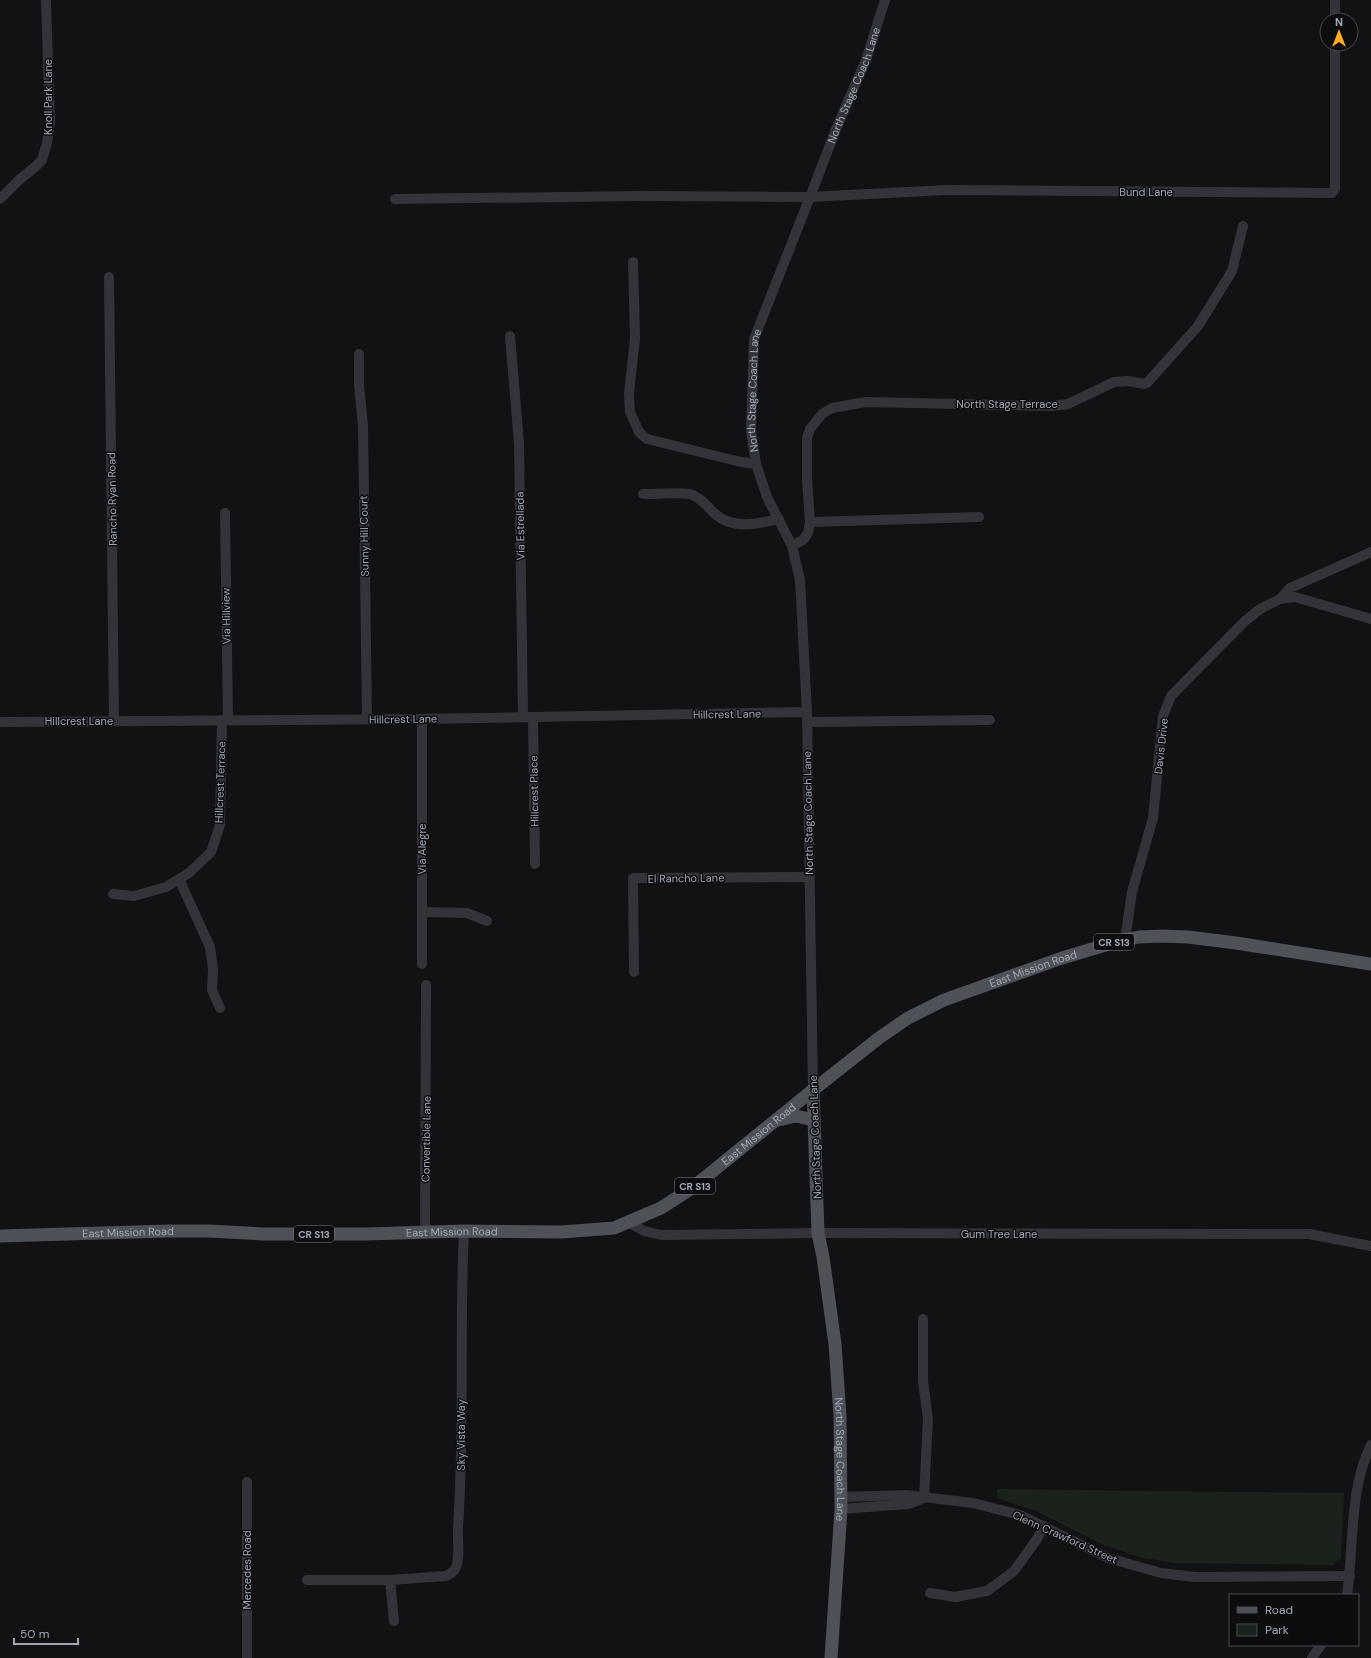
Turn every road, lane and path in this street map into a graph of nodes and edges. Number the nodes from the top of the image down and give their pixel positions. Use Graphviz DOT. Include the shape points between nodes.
graph roads {
  1 [pos="46,0"];
  2 [pos="885,0"];
  3 [pos="1335,0"];
  4 [pos="1335,12"];
  5 [pos="1335,52"];
  6 [pos="810,198"];
  7 [pos="0,199"];
  8 [pos="396,199"];
  9 [pos="1244,226"];
  10 [pos="633,262"];
  11 [pos="109,277"];
  12 [pos="510,336"];
  13 [pos="359,354"];
  14 [pos="756,464"];
  15 [pos="643,494"];
  16 [pos="225,513"];
  17 [pos="979,517"];
  18 [pos="779,519"];
  19 [pos="810,522"];
  20 [pos="792,546"];
  21 [pos="1371,552"];
  22 [pos="1280,598"];
  23 [pos="1371,619"];
  24 [pos="528,717"];
  25 [pos="807,717"];
  26 [pos="366,719"];
  27 [pos="422,719"];
  28 [pos="225,720"];
  29 [pos="990,720"];
  30 [pos="114,721"];
  31 [pos="0,722"];
  32 [pos="535,864"];
  33 [pos="809,877"];
  34 [pos="179,879"];
  35 [pos="113,894"];
  36 [pos="422,912"];
  37 [pos="487,921"];
  38 [pos="1125,940"];
  39 [pos="422,964"];
  40 [pos="1371,964"];
  41 [pos="634,972"];
  42 [pos="426,985"];
  43 [pos="220,1008"];
  44 [pos="813,1090"];
  45 [pos="776,1120"];
  46 [pos="814,1120"];
  47 [pos="628,1222"];
  48 [pos="464,1231"];
  49 [pos="425,1233"];
  50 [pos="818,1233"];
  51 [pos="0,1236"];
  52 [pos="1371,1246"];
  53 [pos="923,1320"];
  54 [pos="1371,1445"];
  55 [pos="247,1482"];
  56 [pos="924,1498"];
  57 [pos="841,1503"];
  58 [pos="1044,1526"];
  59 [pos="1350,1576"];
  60 [pos="307,1580"];
  61 [pos="390,1580"];
  62 [pos="930,1593"];
  63 [pos="1348,1594"];
  64 [pos="394,1621"];
  65 [pos="1320,1646"];
  66 [pos="247,1658"];
  67 [pos="831,1658"];
  68 [pos="1312,1658"];
  1 -- 7 [label="street, Knoll Park Lane" via="50,122 47,143 42,160"];
  2 -- 6 [label="street, North Stage Coach Lane" via="866,60"];
  3 -- 4 [label="street"];
  5 -- 6 [label="street, Bund Lane" via="1335,189 1332,193 946,190"];
  6 -- 8 [label="street" via="644,196"];
  6 -- 14 [label="street, North Stage Coach Lane" via="754,340 751,431"];
  9 -- 19 [label="street, North Stage Terrace" via="1232,271 1198,326 1147,383 1114,382 1068,404 1052,406 866,402 832,408 822,414 810,429 807,438"];
  10 -- 14 [label="street" via="635,338 629,394 630,412 639,432 647,439"];
  11 -- 30 [label="street, Rancho Ryan Road"];
  12 -- 24 [label="street, Via Estrellada" via="519,443"];
  13 -- 26 [label="street, Sunny Hill Court" via="363,426"];
  14 -- 18 [label="street, North Stage Coach Lane" via="767,497"];
  15 -- 18 [label="street" via="689,494 703,501 727,523 764,523"];
  16 -- 28 [label="street, Via Hillview"];
  17 -- 19 [label="street"];
  18 -- 20 [label="street, North Stage Coach Lane"];
  19 -- 20 [label="street, North Stage Terrace" via="808,533 803,540"];
  20 -- 25 [label="street, North Stage Coach Lane" via="800,580"];
  21 -- 22 [label="street, Davis Drive" via="1290,588"];
  22 -- 23 [label="street, Davis Drive" via="1295,597"];
  22 -- 38 [label="street, Davis Drive" via="1245,620 1171,696 1163,716 1154,818 1132,892"];
  24 -- 25 [label="street, Hillcrest Lane"];
  24 -- 27 [label="street, Hillcrest Lane"];
  24 -- 32 [label="street, Hillcrest Place"];
  25 -- 29 [label="street, Hillcrest Lane"];
  25 -- 33 [label="street, North Stage Coach Lane"];
  26 -- 27 [label="street, Hillcrest Lane"];
  26 -- 28 [label="street, Hillcrest Lane"];
  27 -- 36 [label="street, Via Alegre"];
  28 -- 30 [label="street, Hillcrest Lane"];
  28 -- 34 [label="street, Hillcrest Terrace" via="220,825 211,852"];
  30 -- 31 [label="street, Hillcrest Lane"];
  33 -- 41 [label="street, El Rancho Lane" via="633,878"];
  33 -- 44 [label="street, North Stage Coach Lane"];
  34 -- 35 [label="street, Hillcrest Terrace" via="166,887 134,896"];
  34 -- 43 [label="street" via="210,947 212,990"];
  36 -- 37 [label="street" via="467,913"];
  36 -- 39 [label="street, Via Alegre"];
  38 -- 40 [label="main road, East Mission Road / CR S13" via="1161,936 1188,937"];
  38 -- 44 [label="main road, East Mission Road / CR S13" via="1062,958 944,1000 908,1018"];
  42 -- 49 [label="street, Convertible Lane"];
  44 -- 45 [label="main road, East Mission Road / CR S13"];
  44 -- 46 [label="main road, North Stage Coach Lane"];
  45 -- 46 [label="main road" via="796,1116"];
  45 -- 47 [label="main road, East Mission Road / CR S13" via="692,1188 661,1208"];
  46 -- 50 [label="main road, North Stage Coach Lane"];
  47 -- 48 [label="main road, East Mission Road / CR S13" via="614,1228 562,1232"];
  47 -- 50 [label="street, Gum Tree Lane" via="644,1231 661,1235"];
  48 -- 49 [label="main road, East Mission Road / CR S13"];
  48 -- 61 [label="street, Sky Vista Way" via="460,1490 456,1569 446,1576"];
  49 -- 51 [label="main road, East Mission Road / CR S13" via="263,1234 168,1231"];
  50 -- 52 [label="street, Gum Tree Lane" via="1309,1234"];
  50 -- 57 [label="main road, North Stage Coach Lane" via="835,1344 840,1416"];
  53 -- 56 [label="street" via="923,1381 928,1419"];
  54 -- 59 [label="street" via="1357,1493"];
  55 -- 66 [label="street, Mercedes Road"];
  56 -- 57 [label="street, Clenn Crawford Street" via="908,1504"];
  56 -- 58 [label="street, Clenn Crawford Street" via="973,1503 1020,1515"];
  57 -- 67 [label="main road, North Stage Coach Lane"];
  58 -- 59 [label="street, Clenn Crawford Street" via="1108,1558 1161,1573 1195,1576"];
  58 -- 62 [label="street" via="1014,1571 987,1591 956,1597"];
  59 -- 63 [label="street"];
  60 -- 61 [label="street, Sky Vista Way"];
  61 -- 64 [label="street"];
  65 -- 68 [label="street"];
}
